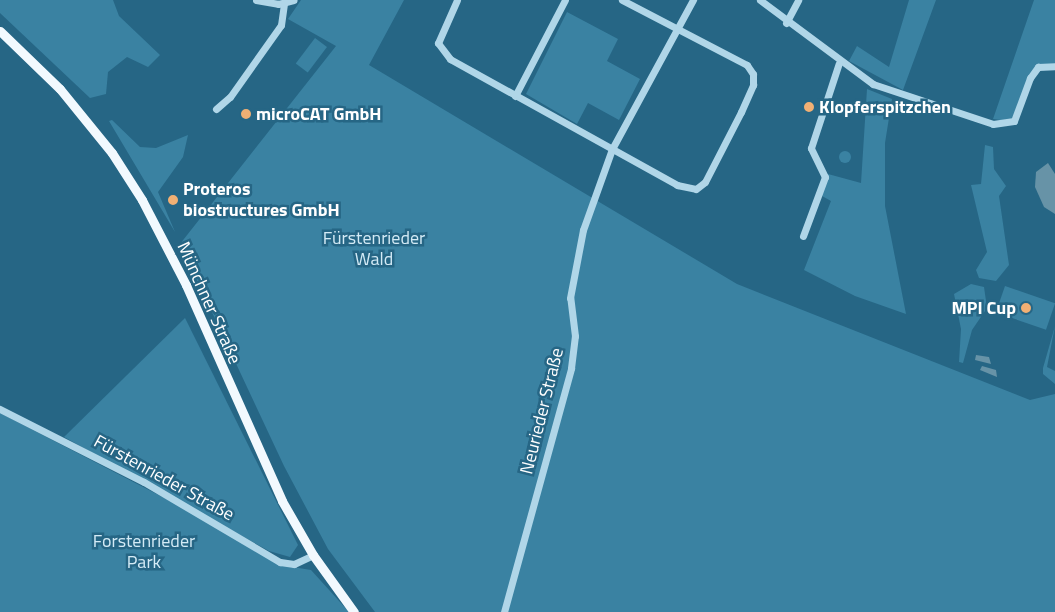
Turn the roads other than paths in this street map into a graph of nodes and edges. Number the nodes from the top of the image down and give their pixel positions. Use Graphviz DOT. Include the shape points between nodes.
graph roads {
  1 [pos="256,0"];
  2 [pos="294,0"];
  3 [pos="457,0"];
  4 [pos="565,0"];
  5 [pos="622,0"];
  6 [pos="692,0"];
  7 [pos="760,0"];
  8 [pos="798,0"];
  9 [pos="284,3"];
  10 [pos="786,23"];
  11 [pos="677,28"];
  12 [pos="0,31"];
  13 [pos="839,63"];
  14 [pos="1055,66"];
  15 [pos="516,96"];
  16 [pos="216,109"];
  17 [pos="612,149"];
  18 [pos="803,236"];
  19 [pos="0,409"];
  20 [pos="313,555"];
  21 [pos="354,612"];
  22 [pos="504,612"];
  1 -- 9 [label="street"];
  2 -- 9 [label="street"];
  3 -- 15 [label="street" via="440,34 443,54"];
  4 -- 15 [label="street"];
  5 -- 11 [label="street"];
  6 -- 11 [label="street, Neurieder Straße"];
  7 -- 10 [label="street"];
  8 -- 10 [label="street"];
  9 -- 16 [label="street" via="281,24 230,97"];
  10 -- 13 [label="street"];
  11 -- 17 [label="street, Neurieder Straße"];
  11 -- 17 [label="street" via="746,65 752,74 753,85 705,182 687,189"];
  12 -- 20 [label="main road, Münchner Straße" via="60,89 112,153 142,200 186,285 282,501"];
  13 -- 14 [label="street" via="891,92 1000,125 1018,116 1030,78 1038,67"];
  13 -- 18 [label="street" via="811,148 825,177"];
  15 -- 17 [label="street"];
  17 -- 22 [label="street, Neurieder Straße" via="580,242 570,298 575,336 571,368"];
  19 -- 20 [label="street, Fürstenrieder Straße" via="144,482 280,562 294,564"];
  20 -- 21 [label="main road, Münchner Straße"];
}
